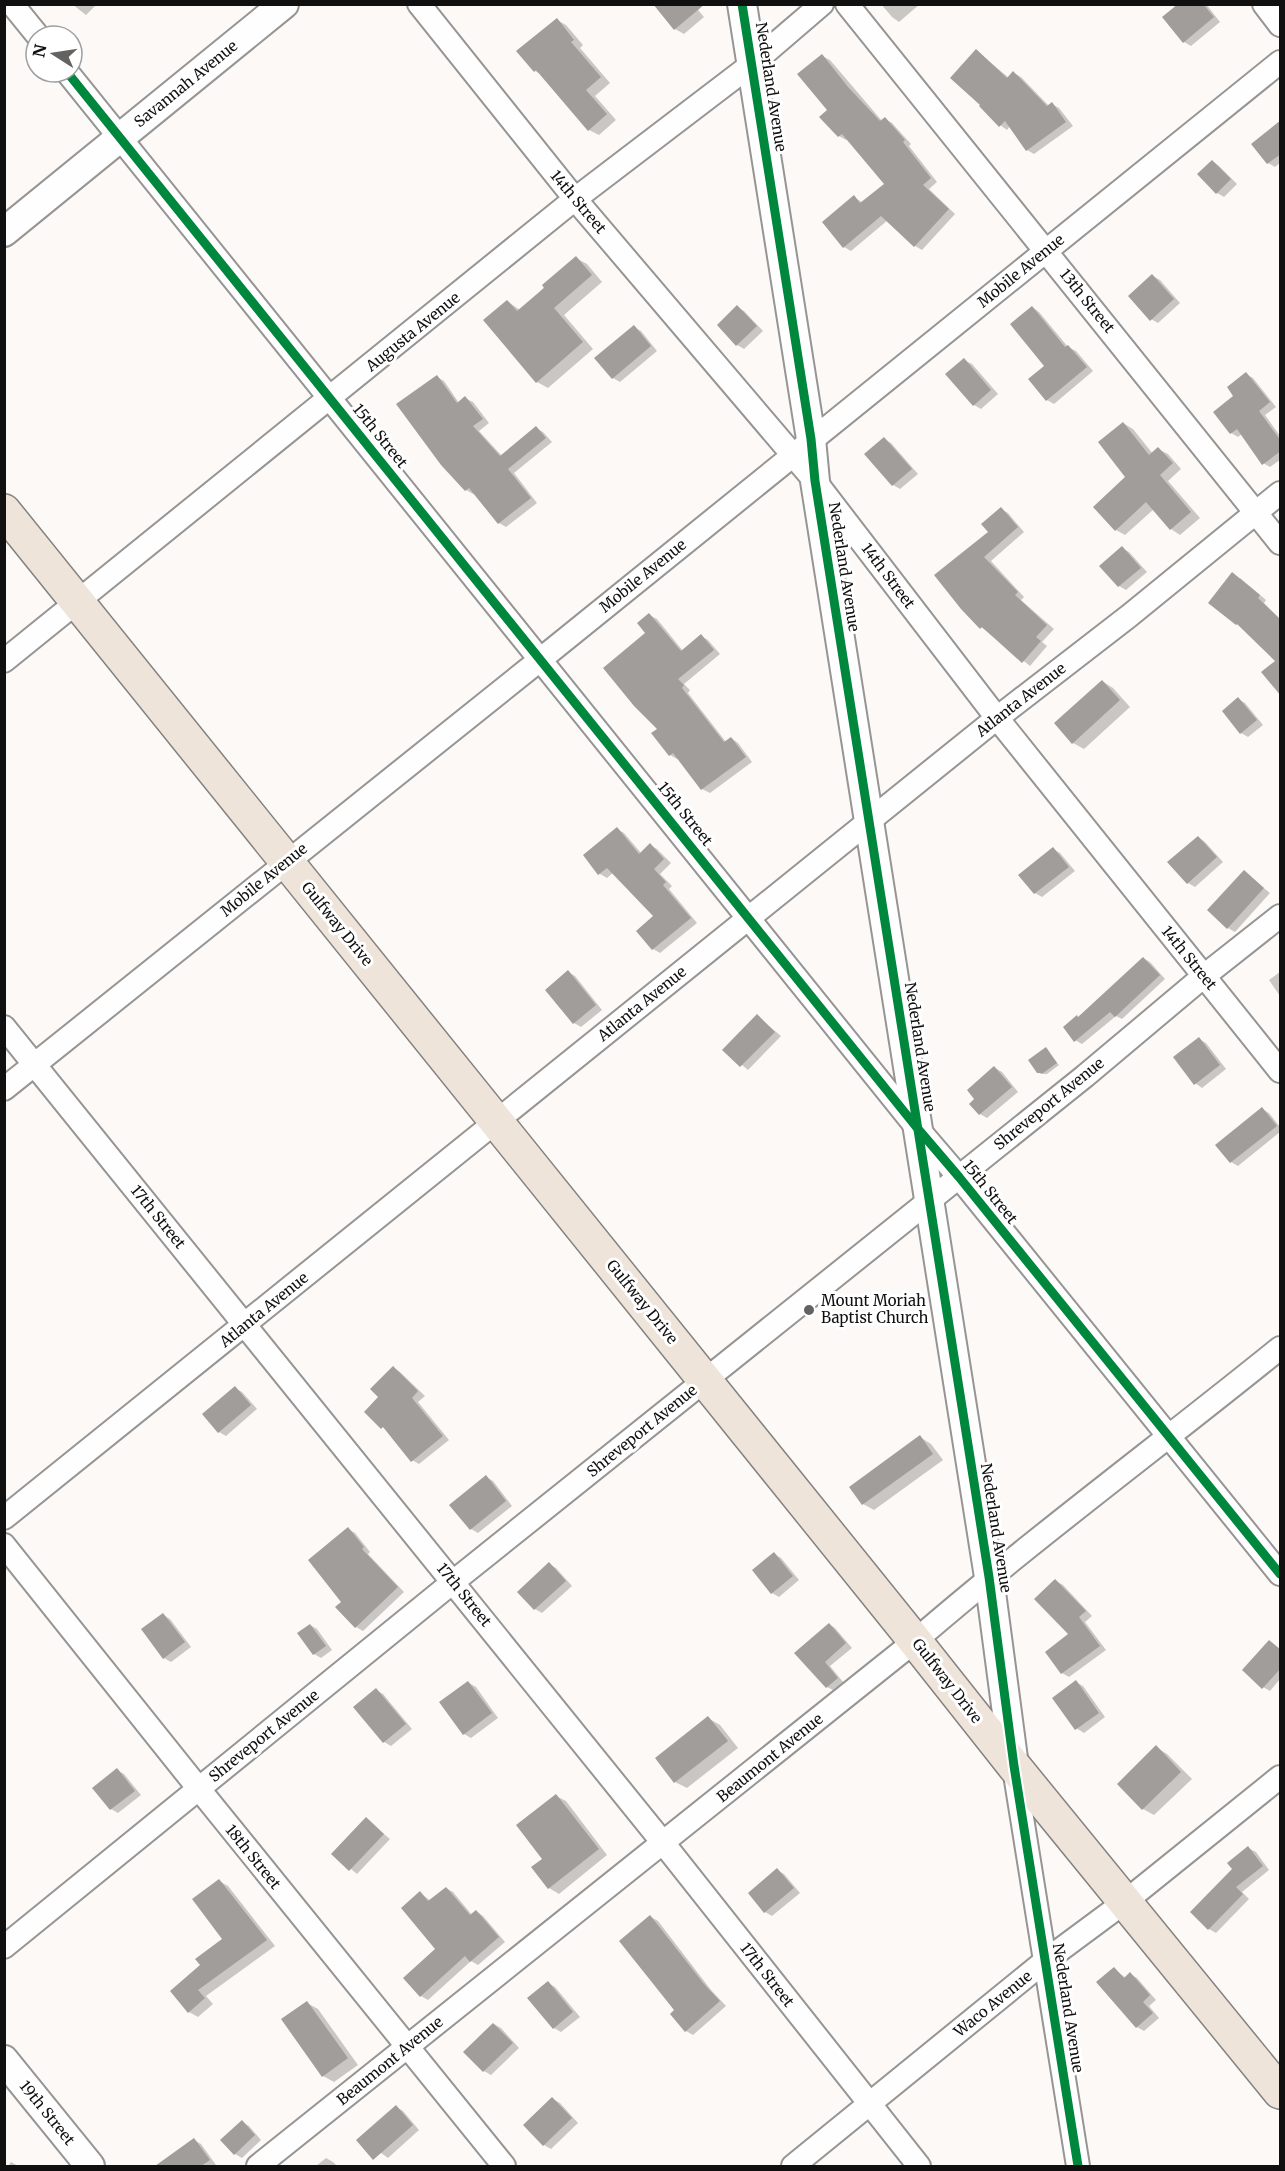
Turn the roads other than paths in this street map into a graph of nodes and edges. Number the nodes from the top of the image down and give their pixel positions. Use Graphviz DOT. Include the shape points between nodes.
graph roads {
  1 [pos="12,4"];
  2 [pos="284,4"];
  3 [pos="419,4"];
  4 [pos="742,4"];
  5 [pos="822,4"];
  6 [pos="847,4"];
  7 [pos="1264,4"];
  8 [pos="28,24"];
  9 [pos="1281,25"];
  10 [pos="1281,62"];
  11 [pos="752,64"];
  12 [pos="77,84"];
  13 [pos="120,138"];
  14 [pos="574,200"];
  15 [pos="4,232"];
  16 [pos="1046,250"];
  17 [pos="331,399"];
  18 [pos="802,448"];
  19 [pos="815,482"];
  20 [pos="1281,493"];
  21 [pos="4,511"];
  22 [pos="1256,513"];
  23 [pos="1281,543"];
  24 [pos="78,603"];
  25 [pos="541,659"];
  26 [pos="4,661"];
  27 [pos="997,718"];
  28 [pos="870,822"];
  29 [pos="286,862"];
  30 [pos="1281,916"];
  31 [pos="749,918"];
  32 [pos="1204,976"];
  33 [pos="4,1027"];
  34 [pos="35,1065"];
  35 [pos="1281,1071"];
  36 [pos="4,1089"];
  37 [pos="497,1122"];
  38 [pos="918,1129"];
  39 [pos="960,1177"];
  40 [pos="928,1200"];
  41 [pos="245,1325"];
  42 [pos="1281,1348"];
  43 [pos="705,1380"];
  44 [pos="1170,1438"];
  45 [pos="4,1518"];
  46 [pos="4,1545"];
  47 [pos="1281,1575"];
  48 [pos="989,1577"];
  49 [pos="453,1582"];
  50 [pos="915,1641"];
  51 [pos="1014,1766"];
  52 [pos="1281,1777"];
  53 [pos="199,1789"];
  54 [pos="664,1844"];
  55 [pos="1125,1901"];
  56 [pos="4,1947"];
  57 [pos="1045,1961"];
  58 [pos="408,2047"];
  59 [pos="4,2060"];
  60 [pos="1281,2092"];
  61 [pos="870,2105"];
  62 [pos="90,2166"];
  63 [pos="258,2166"];
  64 [pos="504,2166"];
  65 [pos="793,2166"];
  66 [pos="919,2166"];
  67 [pos="1078,2166"];
  1 -- 8 [label="street"];
  2 -- 13 [label="street, Savannah Avenue"];
  3 -- 14 [label="street, 14th Street"];
  4 -- 11 [label="street, Nederland Avenue"];
  5 -- 11 [label="street, Augusta Avenue"];
  6 -- 16 [label="street, 13th Street"];
  7 -- 9 [label="street"];
  10 -- 16 [label="street, Mobile Avenue"];
  11 -- 14 [label="street, Augusta Avenue"];
  11 -- 18 [label="street, Nederland Avenue"];
  12 -- 13 [label="street, 15th Street"];
  13 -- 15 [label="street, Savannah Avenue"];
  13 -- 17 [label="street, 15th Street"];
  14 -- 17 [label="street, Augusta Avenue"];
  14 -- 18 [label="street, 14th Street"];
  16 -- 18 [label="street, Mobile Avenue"];
  16 -- 22 [label="street, 13th Street"];
  17 -- 24 [label="street, Augusta Avenue"];
  17 -- 25 [label="street, 15th Street"];
  18 -- 19 [label="street, Nederland Avenue"];
  18 -- 25 [label="street, Mobile Avenue"];
  19 -- 27 [label="street, 14th Street"];
  19 -- 28 [label="street, Nederland Avenue"];
  20 -- 22 [label="street, Atlanta Avenue"];
  21 -- 24 [label="main road, Gulfway Drive"];
  22 -- 23 [label="street, 13th Street"];
  22 -- 27 [label="street, Atlanta Avenue"];
  24 -- 26 [label="street, Augusta Avenue"];
  24 -- 29 [label="main road, Gulfway Drive"];
  25 -- 29 [label="street, Mobile Avenue"];
  25 -- 31 [label="street, 15th Street"];
  27 -- 28 [label="street, Atlanta Avenue"];
  27 -- 32 [label="street, 14th Street"];
  28 -- 31 [label="street, Atlanta Avenue"];
  28 -- 38 [label="street, Nederland Avenue"];
  29 -- 34 [label="street, Mobile Avenue"];
  29 -- 37 [label="main road, Gulfway Drive"];
  30 -- 32 [label="street, Shreveport Avenue"];
  31 -- 37 [label="street, Atlanta Avenue"];
  31 -- 38 [label="street, 15th Street"];
  32 -- 35 [label="street, 14th Street"];
  32 -- 39 [label="street, Shreveport Avenue"];
  33 -- 34 [label="street, 17th Street"];
  34 -- 36 [label="street, Mobile Avenue"];
  34 -- 41 [label="street, 17th Street"];
  37 -- 41 [label="street, Atlanta Avenue"];
  37 -- 43 [label="main road, Gulfway Drive"];
  38 -- 39 [label="street, 15th Street"];
  38 -- 40 [label="street, Nederland Avenue"];
  39 -- 40 [label="street, Shreveport Avenue"];
  39 -- 44 [label="street, 15th Street"];
  40 -- 43 [label="street, Shreveport Avenue"];
  40 -- 48 [label="street, Nederland Avenue"];
  41 -- 45 [label="street, Atlanta Avenue"];
  41 -- 49 [label="street, 17th Street"];
  42 -- 44 [label="street, Beaumont Avenue"];
  43 -- 49 [label="street, Shreveport Avenue"];
  43 -- 50 [label="main road, Gulfway Drive"];
  44 -- 47 [label="street, 15th Street"];
  44 -- 48 [label="street, Beaumont Avenue"];
  46 -- 53 [label="street, 18th Street"];
  48 -- 50 [label="street, Beaumont Avenue"];
  48 -- 51 [label="street, Nederland Avenue"];
  49 -- 53 [label="street, Shreveport Avenue"];
  49 -- 54 [label="street, 17th Street"];
  50 -- 51 [label="main road, Gulfway Drive"];
  50 -- 54 [label="street, Beaumont Avenue"];
  51 -- 55 [label="main road, Gulfway Drive"];
  51 -- 57 [label="street, Nederland Avenue"];
  52 -- 55 [label="street, Waco Avenue"];
  53 -- 56 [label="street, Shreveport Avenue"];
  53 -- 58 [label="street, 18th Street"];
  54 -- 58 [label="street, Beaumont Avenue"];
  54 -- 61 [label="street, 17th Street"];
  55 -- 57 [label="street, Waco Avenue"];
  55 -- 60 [label="main road, Gulfway Drive"];
  57 -- 61 [label="street, Waco Avenue"];
  57 -- 67 [label="street, Nederland Avenue"];
  58 -- 63 [label="street, Beaumont Avenue"];
  58 -- 64 [label="street, 18th Street"];
  59 -- 62 [label="street, 19th Street"];
  61 -- 65 [label="street, Waco Avenue"];
  61 -- 66 [label="street, 17th Street"];
}
